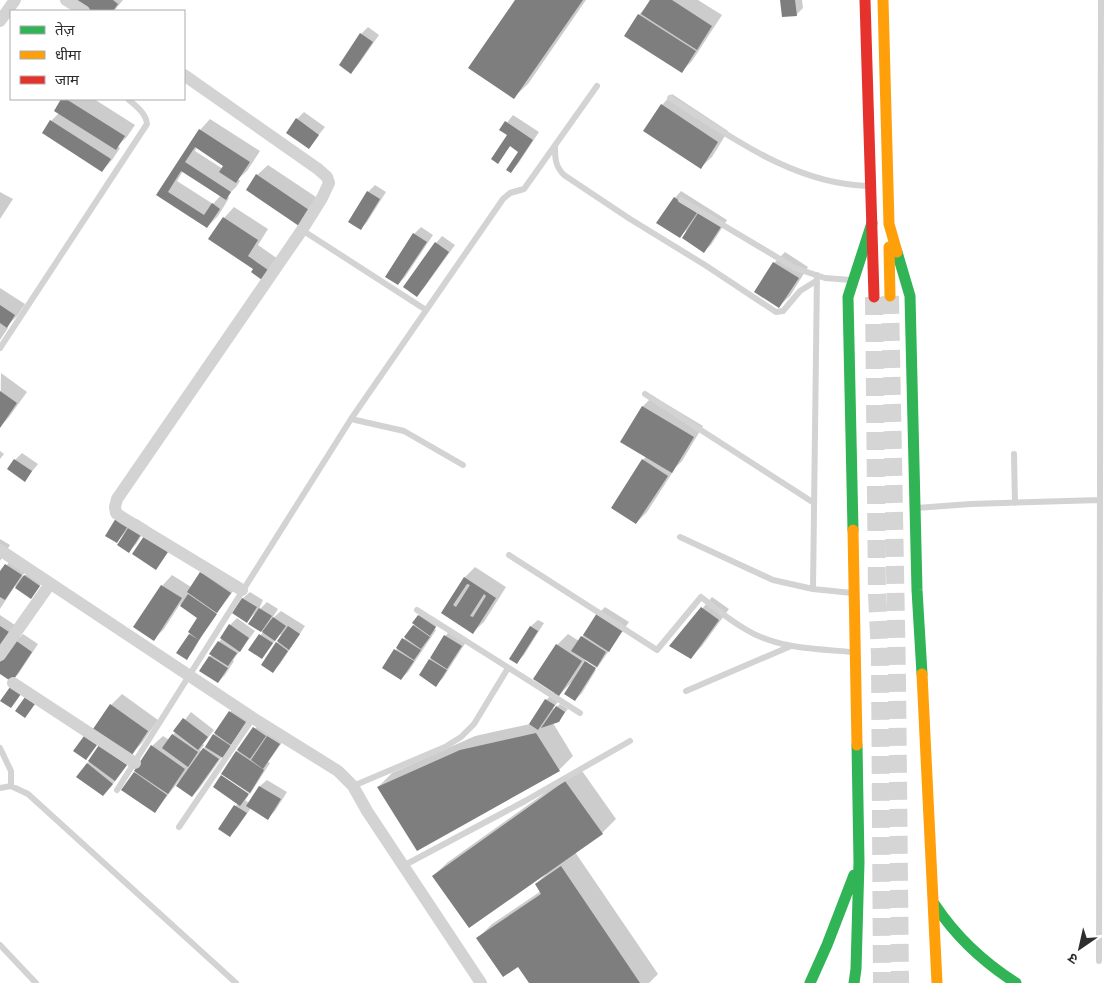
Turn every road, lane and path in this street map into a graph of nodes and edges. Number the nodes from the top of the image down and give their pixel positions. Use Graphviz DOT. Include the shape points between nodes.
graph roads {
  1 [pos="14,0"];
  2 [pos="66,0"];
  3 [pos="864,0"];
  4 [pos="883,0"];
  5 [pos="1101,0"];
  6 [pos="82,10"];
  7 [pos="0,21"];
  8 [pos="185,76"];
  9 [pos="598,86"];
  10 [pos="670,98"];
  11 [pos="129,100"];
  12 [pos="555,146"];
  13 [pos="870,186"];
  14 [pos="681,200"];
  15 [pos="872,223"];
  16 [pos="889,224"];
  17 [pos="302,230"];
  18 [pos="816,278"];
  19 [pos="852,280"];
  20 [pos="890,296"];
  21 [pos="874,297"];
  22 [pos="426,310"];
  23 [pos="0,348"];
  24 [pos="644,394"];
  25 [pos="351,419"];
  26 [pos="1014,454"];
  27 [pos="463,465"];
  28 [pos="1100,500"];
  29 [pos="814,503"];
  30 [pos="1015,503"];
  31 [pos="915,508"];
  32 [pos="680,537"];
  33 [pos="509,555"];
  34 [pos="2,556"];
  35 [pos="50,584"];
  36 [pos="813,589"];
  37 [pos="242,590"];
  38 [pos="853,593"];
  39 [pos="417,610"];
  40 [pos="791,646"];
  41 [pos="854,652"];
  42 [pos="0,656"];
  43 [pos="508,668"];
  44 [pos="190,675"];
  45 [pos="13,683"];
  46 [pos="686,691"];
  47 [pos="580,713"];
  48 [pos="253,718"];
  49 [pos="630,741"];
  50 [pos="0,748"];
  51 [pos="135,763"];
  52 [pos="11,786"];
  53 [pos="354,786"];
  54 [pos="0,788"];
  55 [pos="117,790"];
  56 [pos="179,827"];
  57 [pos="859,862"];
  58 [pos="402,866"];
  59 [pos="933,902"];
  60 [pos="0,945"];
  61 [pos="1099,960"];
  62 [pos="36,983"];
  63 [pos="236,983"];
  64 [pos="481,983"];
  65 [pos="810,983"];
  66 [pos="854,983"];
  67 [pos="937,983"];
  68 [pos="1016,983"];
  1 -- 7 [label="street"];
  2 -- 6 [label="street"];
  3 -- 13 [label="main road"];
  4 -- 16 [label="main road"];
  5 -- 28 [label="lane"];
  8 -- 17 [label="street" via="327,177 328,188"];
  9 -- 12 [label="lane"];
  10 -- 13 [label="lane" via="788,168 846,186"];
  11 -- 23 [label="lane" via="142,112 147,124"];
  12 -- 18 [label="lane" via="555,160 564,175 776,312 783,311"];
  12 -- 22 [label="lane" via="524,189 503,199"];
  13 -- 15 [label="main road"];
  14 -- 18 [label="lane"];
  15 -- 19 [label="main road"];
  15 -- 21 [label="main road"];
  16 -- 20 [label="main road"];
  16 -- 31 [label="main road" via="910,296"];
  17 -- 22 [label="lane"];
  17 -- 37 [label="street" via="117,498 115,507 116,513 123,518"];
  18 -- 19 [label="lane"];
  18 -- 29 [label="lane"];
  19 -- 38 [label="main road" via="848,297"];
  22 -- 25 [label="lane"];
  24 -- 29 [label="lane"];
  25 -- 27 [label="lane" via="404,431"];
  25 -- 37 [label="lane"];
  26 -- 30 [label="lane"];
  28 -- 30 [label="lane"];
  28 -- 61 [label="lane"];
  29 -- 36 [label="lane"];
  30 -- 31 [label="lane"];
  31 -- 59 [label="main road"];
  32 -- 36 [label="lane" via="773,580"];
  33 -- 40 [label="lane" via="657,650 701,597 745,630"];
  34 -- 35 [label="street"];
  35 -- 42 [label="street"];
  35 -- 44 [label="street"];
  36 -- 38 [label="lane"];
  37 -- 44 [label="lane"];
  38 -- 41 [label="main road"];
  39 -- 43 [label="lane"];
  40 -- 41 [label="lane"];
  40 -- 46 [label="lane"];
  41 -- 57 [label="main road"];
  43 -- 47 [label="lane"];
  43 -- 53 [label="lane" via="474,724 461,737"];
  44 -- 48 [label="street"];
  44 -- 51 [label="lane"];
  45 -- 51 [label="street"];
  48 -- 53 [label="street" via="338,771"];
  48 -- 56 [label="lane"];
  49 -- 58 [label="lane"];
  50 -- 52 [label="lane" via="11,771"];
  51 -- 55 [label="lane"];
  52 -- 54 [label="lane"];
  52 -- 63 [label="lane" via="28,794"];
  53 -- 58 [label="street" via="366,811"];
  57 -- 65 [label="main road"];
  57 -- 66 [label="main road"];
  58 -- 64 [label="street"];
  59 -- 67 [label="main road"];
  59 -- 68 [label="main road" via="959,939"];
  60 -- 62 [label="lane"];
}
